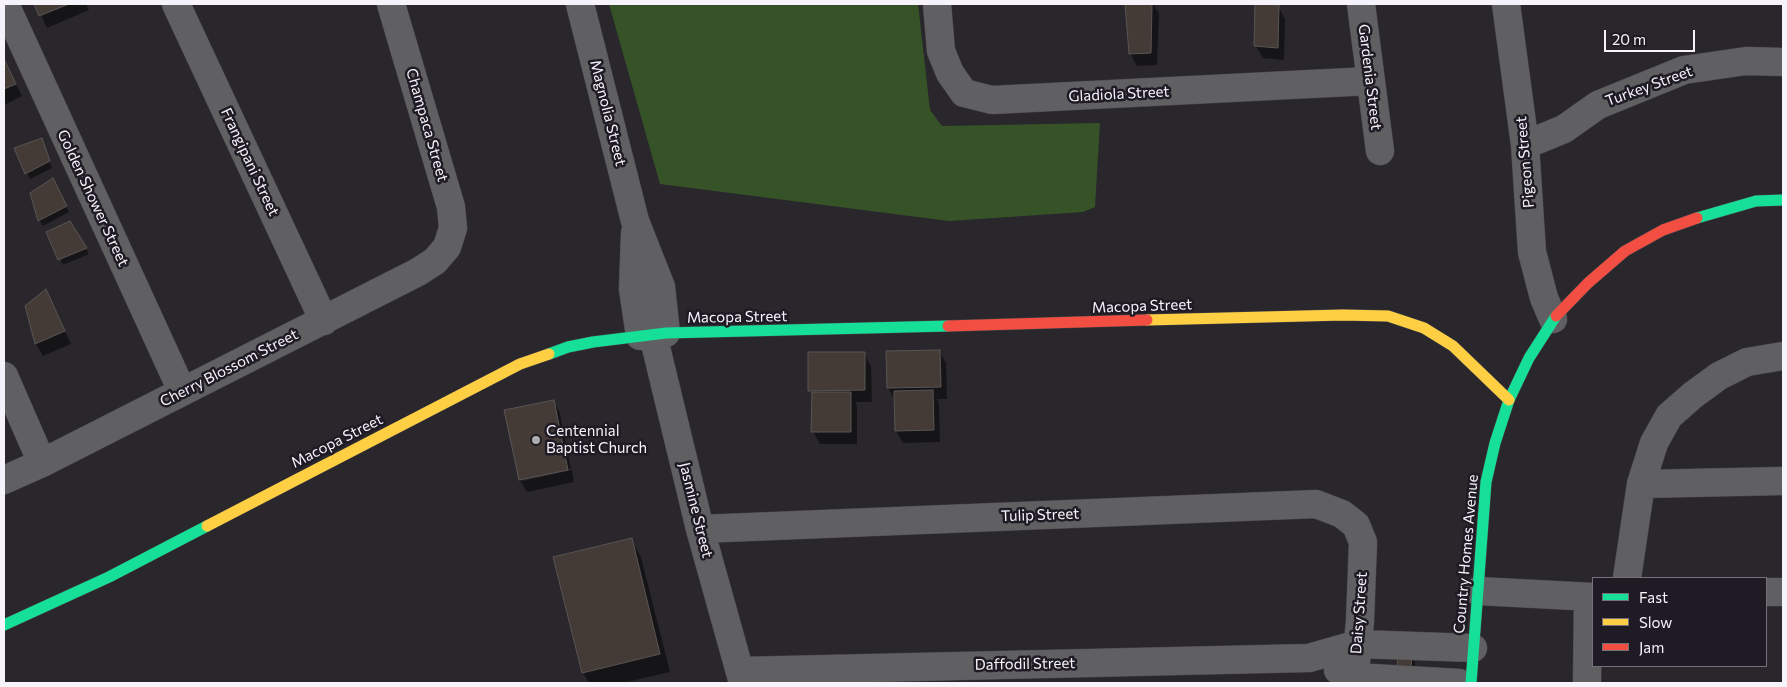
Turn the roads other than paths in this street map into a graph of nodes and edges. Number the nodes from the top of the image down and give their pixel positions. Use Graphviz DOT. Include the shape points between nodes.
graph roads {
  1 [pos="5,4"];
  2 [pos="176,4"];
  3 [pos="391,4"];
  4 [pos="580,4"];
  5 [pos="936,4"];
  6 [pos="1360,4"];
  7 [pos="1506,4"];
  8 [pos="1783,62"];
  9 [pos="1370,81"];
  10 [pos="1525,146"];
  11 [pos="1380,151"];
  12 [pos="1783,200"];
  13 [pos="447,247"];
  14 [pos="1553,319"];
  15 [pos="324,321"];
  16 [pos="653,335"];
  17 [pos="1783,356"];
  18 [pos="4,376"];
  19 [pos="182,392"];
  20 [pos="1509,400"];
  21 [pos="42,463"];
  22 [pos="4,480"];
  23 [pos="1783,481"];
  24 [pos="1641,484"];
  25 [pos="700,529"];
  26 [pos="1363,542"];
  27 [pos="1627,577"];
  28 [pos="1478,592"];
  29 [pos="1767,592"];
  30 [pos="1783,592"];
  31 [pos="1591,598"];
  32 [pos="4,625"];
  33 [pos="1358,644"];
  34 [pos="1473,648"];
  35 [pos="1309,658"];
  36 [pos="742,677"];
  37 [pos="1355,680"];
  38 [pos="1459,683"];
  39 [pos="1471,683"];
  40 [pos="1587,683"];
  1 -- 19 [label="street, Golden Shower Street"];
  2 -- 15 [label="street, Frangipani Street"];
  3 -- 13 [label="street, Champaca Street" via="451,207 453,228"];
  4 -- 16 [label="street, Magnolia Street" via="635,221 633,289"];
  5 -- 9 [label="street, Gladiola Street" via="941,51 950,73 964,93 992,100"];
  6 -- 9 [label="street, Gardenia Street"];
  7 -- 10 [label="street, Pigeon Street"];
  8 -- 10 [label="street, Turkey Street" via="1746,61 1684,70 1598,105 1564,129"];
  9 -- 11 [label="street, Gardenia Street"];
  10 -- 14 [label="street, Pigeon Street" via="1532,252"];
  12 -- 14 [label="street, Country Homes Avenue" via="1756,201 1663,230 1626,251"];
  13 -- 15 [label="street, Cherry Blossom Street" via="435,261 418,272"];
  14 -- 20 [label="street, Country Homes Avenue"];
  15 -- 19 [label="street, Cherry Blossom Street"];
  16 -- 20 [label="street, Macopa Street" via="1388,316 1424,328 1453,346"];
  16 -- 25 [label="street, Jasmine Street"];
  16 -- 32 [label="street, Macopa Street" via="568,346 520,364 109,577"];
  17 -- 24 [label="street" via="1747,362 1692,395 1669,416 1654,443"];
  18 -- 21 [label="street"];
  19 -- 21 [label="street, Cherry Blossom Street"];
  20 -- 28 [label="street, Country Homes Avenue" via="1486,482"];
  21 -- 22 [label="street, Cherry Blossom Street"];
  23 -- 24 [label="street"];
  24 -- 27 [label="street"];
  25 -- 26 [label="street, Tulip Street" via="1316,504 1342,514 1356,525"];
  25 -- 36 [label="street, Jasmine Street"];
  26 -- 33 [label="street, Daisy Street"];
  28 -- 31 [label="street"];
  28 -- 34 [label="street, Country Homes Avenue"];
  29 -- 30 [label="street"];
  31 -- 40 [label="street"];
  33 -- 34 [label="street, Daffodil Street"];
  33 -- 35 [label="street, Daffodil Street"];
  33 -- 37 [label="street, Daisy Street"];
  34 -- 39 [label="street, Country Homes Avenue"];
  35 -- 36 [label="street, Daffodil Street"];
  35 -- 37 [label="street, Daffodil Street"];
  37 -- 38 [label="street, Daffodil Street"];
}
